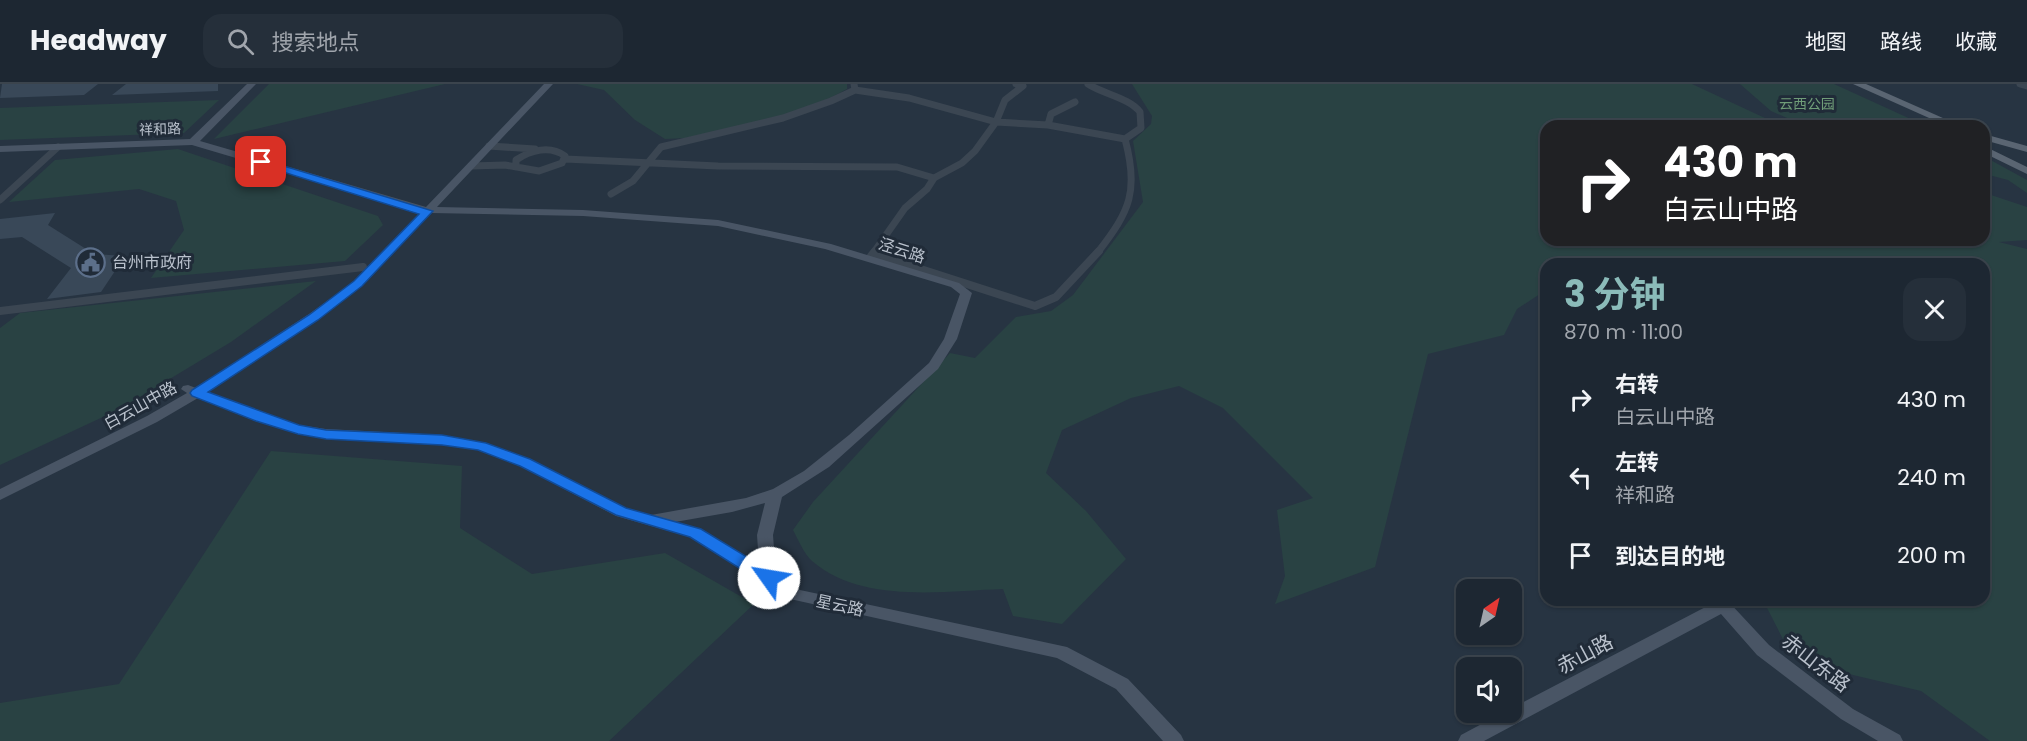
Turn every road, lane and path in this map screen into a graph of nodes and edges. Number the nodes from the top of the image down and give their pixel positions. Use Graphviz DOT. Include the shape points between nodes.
graph roads {
  1 [pos="252,84"];
  2 [pos="539,84"];
  3 [pos="549,84"];
  4 [pos="1016,84"];
  5 [pos="1088,84"];
  6 [pos="1846,84"];
  7 [pos="1858,84"];
  8 [pos="2020,84"];
  9 [pos="2027,86"];
  10 [pos="855,87"];
  11 [pos="1075,102"];
  12 [pos="1927,120"];
  13 [pos="1942,120"];
  14 [pos="996,122"];
  15 [pos="1048,124"];
  16 [pos="1990,136"];
  17 [pos="1990,137"];
  18 [pos="1125,139"];
  19 [pos="2027,141"];
  20 [pos="193,142"];
  21 [pos="1990,144"];
  22 [pos="489,146"];
  23 [pos="58,147"];
  24 [pos="0,149"];
  25 [pos="2027,149"];
  26 [pos="543,150"];
  27 [pos="1990,152"];
  28 [pos="2027,155"];
  29 [pos="565,159"];
  30 [pos="648,162"];
  31 [pos="471,166"];
  32 [pos="516,167"];
  33 [pos="2027,171"];
  34 [pos="934,178"];
  35 [pos="611,194"];
  36 [pos="0,200"];
  37 [pos="423,210"];
  38 [pos="872,255"];
  39 [pos="363,267"];
  40 [pos="0,310"];
  41 [pos="192,391"];
  42 [pos="0,486"];
  43 [pos="776,493"];
  44 [pos="0,495"];
  45 [pos="653,520"];
  46 [pos="769,578"];
  47 [pos="1721,606"];
  48 [pos="1724,606"];
  49 [pos="1175,741"];
  50 [pos="1467,741"];
  51 [pos="1894,741"];
  1 -- 20 [label="street"];
  2 -- 37 [label="street, 白云山中路"];
  3 -- 22 [label="street, 白云山中路"];
  4 -- 14 [label="street" via="1023,86 1005,100"];
  5 -- 18 [label="street" via="1140,111 1141,128"];
  6 -- 12 [label="main road"];
  7 -- 13 [label="main road"];
  8 -- 9 [label="street"];
  10 -- 14 [label="street"];
  10 -- 30 [label="street" via="827,105 661,147"];
  11 -- 15 [label="street" via="1051,114"];
  14 -- 15 [label="street"];
  14 -- 34 [label="street" via="968,157"];
  15 -- 18 [label="street"];
  16 -- 19 [label="main road"];
  17 -- 25 [label="main road"];
  18 -- 38 [label="street" via="1132,194 1126,211 1076,280 1053,299 1035,306"];
  20 -- 23 [label="street, 祥和路"];
  20 -- 37 [label="street, 祥和路"];
  21 -- 28 [label="main road"];
  22 -- 26 [label="street"];
  22 -- 31 [label="street, 白云山中路"];
  23 -- 24 [label="street, 祥和路"];
  23 -- 36 [label="street"];
  26 -- 29 [label="street" via="563,153"];
  26 -- 32 [label="street" via="521,156"];
  27 -- 33 [label="main road"];
  29 -- 30 [label="street"];
  29 -- 32 [label="street" via="542,171 526,172"];
  30 -- 34 [label="street" via="897,167"];
  30 -- 35 [label="street" via="636,180"];
  31 -- 32 [label="street"];
  31 -- 37 [label="street, 白云山中路"];
  34 -- 38 [label="street" via="905,208"];
  37 -- 38 [label="street, 泾云路" via="583,213 718,223"];
  37 -- 39 [label="street, 白云山中路"];
  37 -- 41 [label="street, 白云山中路" via="358,284 314,317"];
  38 -- 43 [label="street, 泾云路" via="955,285 966,293 961,314 942,354 924,375 850,441 801,480"];
  39 -- 40 [label="street"];
  39 -- 41 [label="street, 白云山中路" via="296,320"];
  41 -- 42 [label="street, 白云山中路"];
  41 -- 44 [label="street, 白云山中路" via="99,447"];
  41 -- 45 [label="street, 星云路" via="298,429 481,446 525,463 621,512"];
  43 -- 45 [label="street, 泾云路" via="721,509"];
  43 -- 46 [label="street" via="766,516 763,549"];
  45 -- 46 [label="street, 星云路" via="695,533"];
  46 -- 49 [label="street, 星云路" via="796,595 1061,652 1122,684"];
  47 -- 50 [label="street, 赤山路"];
  48 -- 51 [label="street, 赤山东路" via="1763,650 1847,714"];
}
